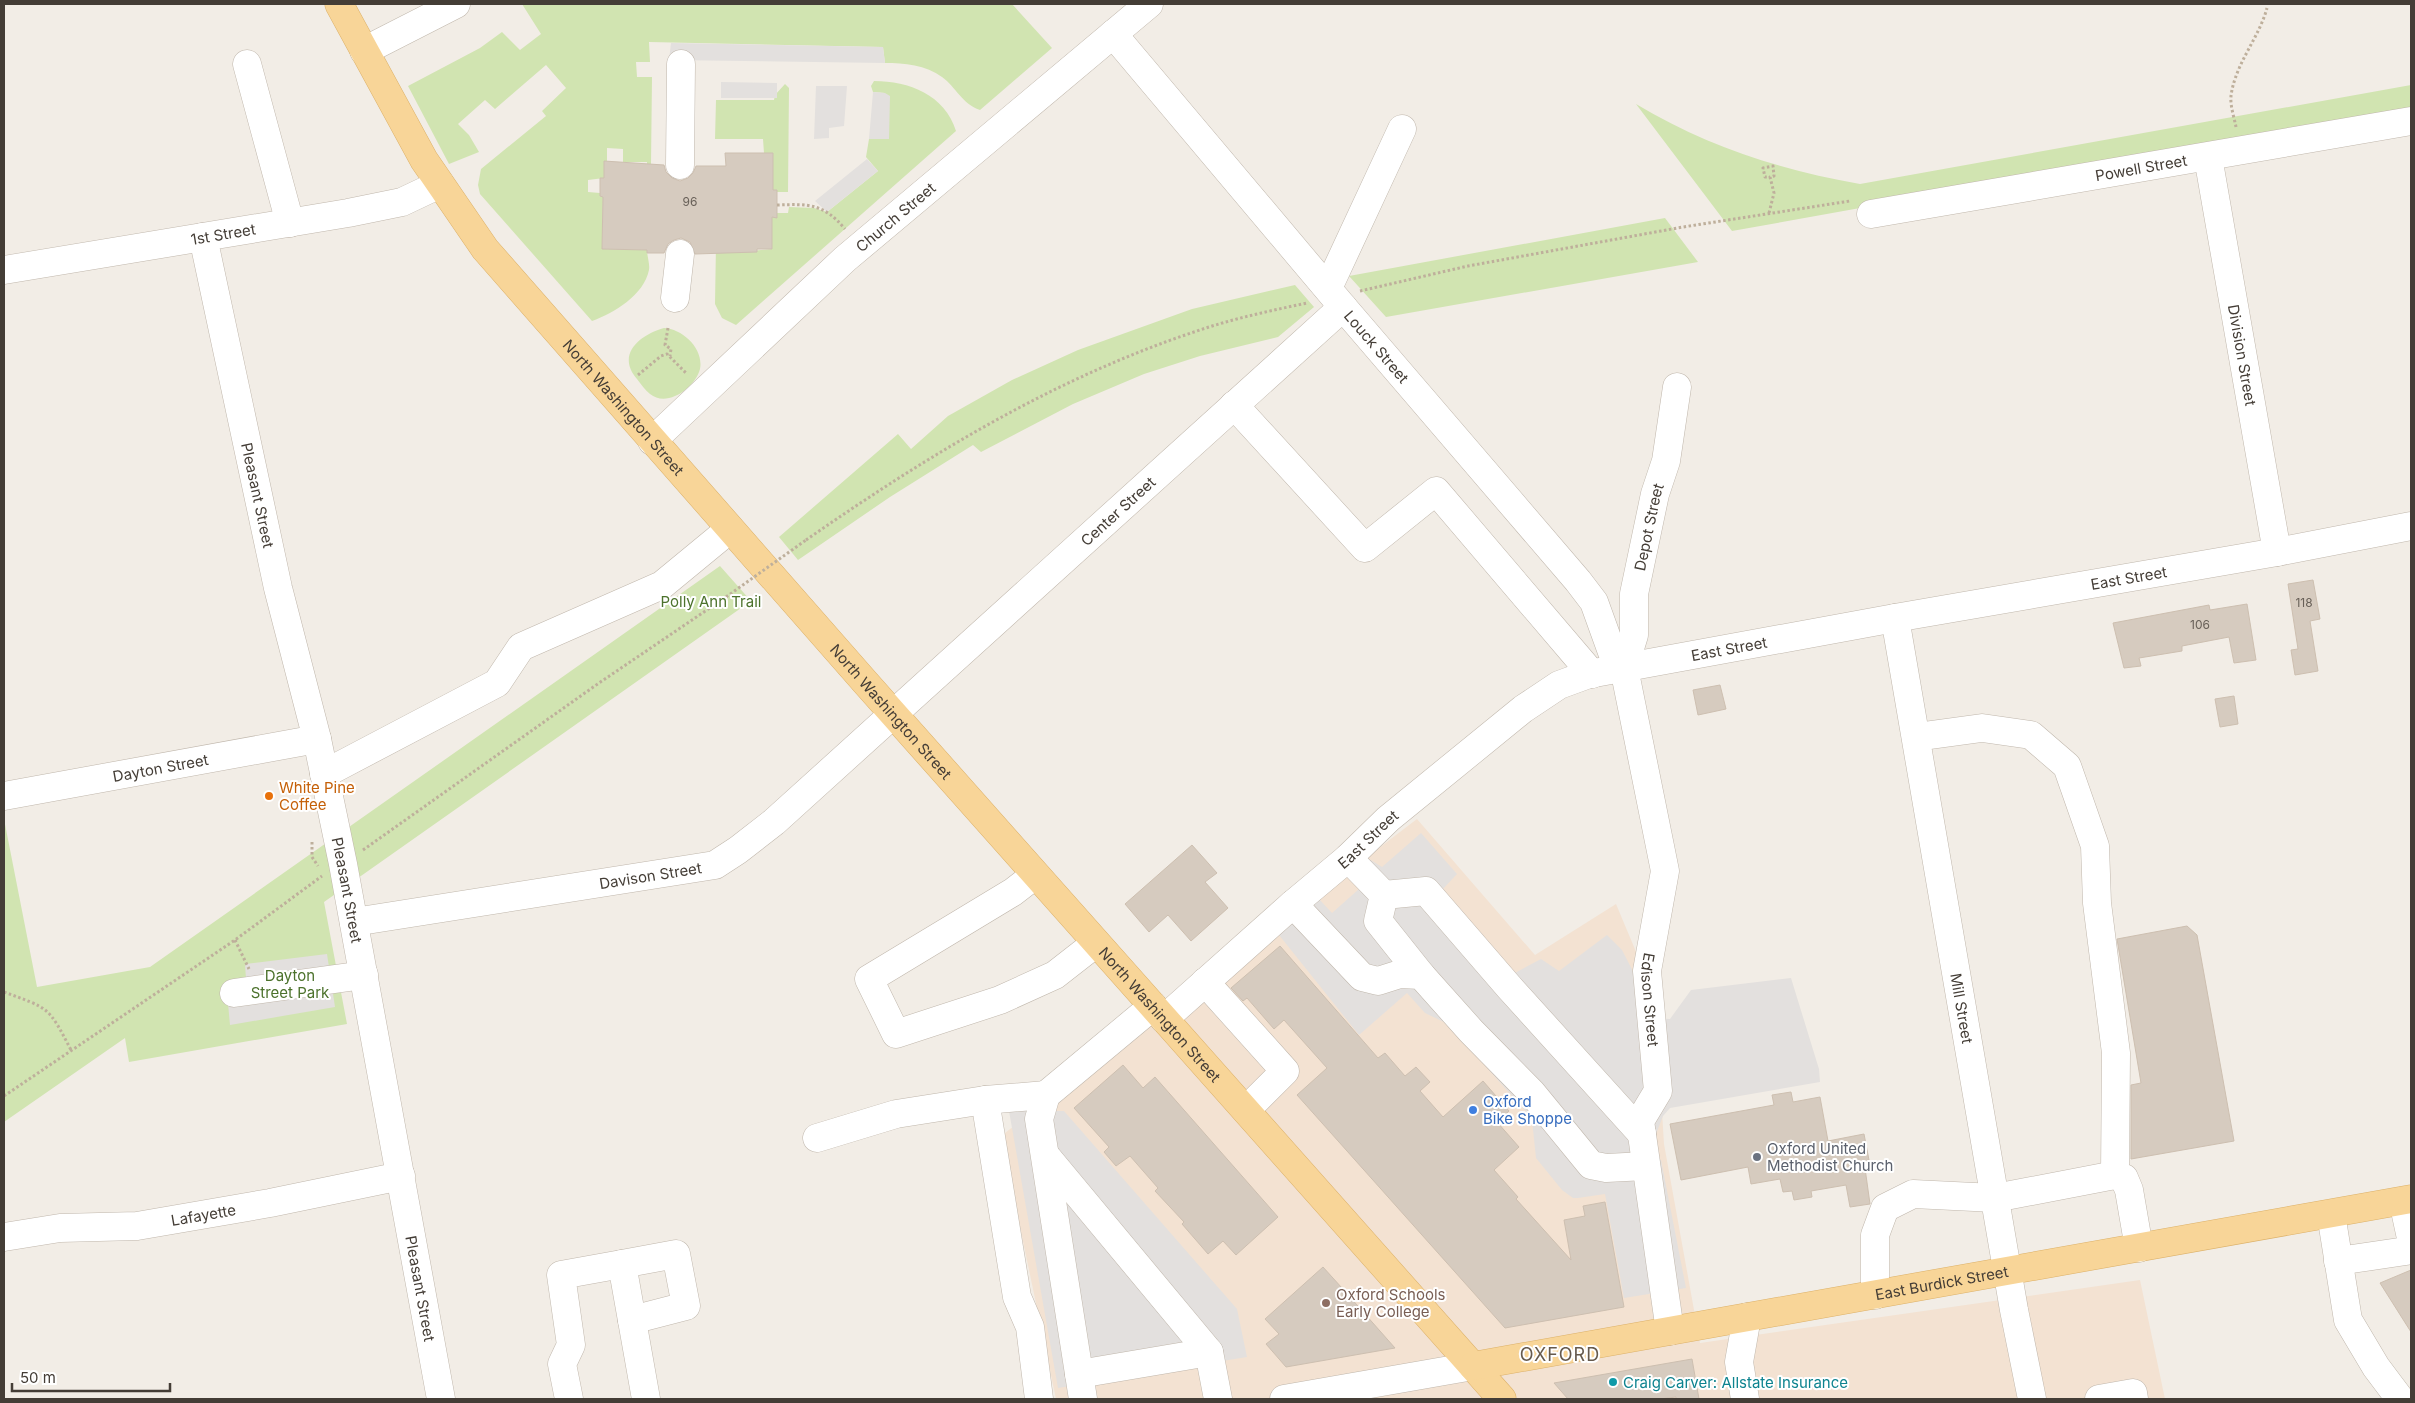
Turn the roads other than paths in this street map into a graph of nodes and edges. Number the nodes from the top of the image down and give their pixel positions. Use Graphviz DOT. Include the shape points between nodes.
graph roads {
  1 [pos="456,4"];
  2 [pos="1149,4"];
  3 [pos="345,15"];
  4 [pos="1113,34"];
  5 [pos="364,51"];
  6 [pos="247,64"];
  7 [pos="681,64"];
  8 [pos="2411,121"];
  9 [pos="1402,129"];
  10 [pos="2208,157"];
  11 [pos="680,165"];
  12 [pos="440,184"];
  13 [pos="1863,207"];
  14 [pos="290,223"];
  15 [pos="203,237"];
  16 [pos="680,254"];
  17 [pos="4,270"];
  18 [pos="1335,297"];
  19 [pos="675,298"];
  20 [pos="1677,387"];
  21 [pos="1234,405"];
  22 [pos="652,442"];
  23 [pos="2411,526"];
  24 [pos="730,529"];
  25 [pos="2277,552"];
  26 [pos="1895,618"];
  27 [pos="1624,668"];
  28 [pos="1592,674"];
  29 [pos="892,713"];
  30 [pos="1916,737"];
  31 [pos="317,740"];
  32 [pos="324,774"];
  33 [pos="4,796"];
  34 [pos="1348,858"];
  35 [pos="1035,874"];
  36 [pos="1384,895"];
  37 [pos="1293,904"];
  38 [pos="354,922"];
  39 [pos="1096,943"];
  40 [pos="364,975"];
  41 [pos="1421,975"];
  42 [pos="1205,982"];
  43 [pos="234,994"];
  44 [pos="1158,1012"];
  45 [pos="1046,1095"];
  46 [pos="985,1100"];
  47 [pos="1246,1110"];
  48 [pos="1642,1134"];
  49 [pos="817,1138"];
  50 [pos="1045,1155"];
  51 [pos="1646,1166"];
  52 [pos="402,1176"];
  53 [pos="2114,1176"];
  54 [pos="1995,1198"];
  55 [pos="2407,1200"];
  56 [pos="2331,1214"];
  57 [pos="4,1237"];
  58 [pos="2411,1238"];
  59 [pos="2139,1248"];
  60 [pos="2411,1249"];
  61 [pos="2338,1261"];
  62 [pos="622,1264"];
  63 [pos="2008,1271"];
  64 [pos="1875,1295"];
  65 [pos="1747,1317"];
  66 [pos="632,1320"];
  67 [pos="1670,1331"];
  68 [pos="1209,1352"];
  69 [pos="1472,1366"];
  70 [pos="1081,1387"];
  71 [pos="441,1399"];
  72 [pos="568,1399"];
  73 [pos="646,1399"];
  74 [pos="1039,1399"];
  75 [pos="1218,1399"];
  76 [pos="1284,1399"];
  77 [pos="1502,1399"];
  78 [pos="1745,1399"];
  79 [pos="2032,1399"];
  80 [pos="2099,1399"];
  81 [pos="2134,1399"];
  82 [pos="2400,1399"];
  1 -- 5 [label="street"];
  2 -- 4 [label="street, Church Street"];
  3 -- 5 [label="main road, North Washington Street"];
  4 -- 18 [label="street, Louck Street"];
  4 -- 22 [label="street, Church Street" via="845,259"];
  5 -- 12 [label="main road, North Washington Street"];
  6 -- 14 [label="street"];
  7 -- 11 [label="street"];
  8 -- 10 [label="street, Powell Street"];
  9 -- 18 [label="street"];
  10 -- 13 [label="street, Powell Street"];
  10 -- 25 [label="street, Division Street"];
  12 -- 14 [label="street, 1st Street" via="402,202"];
  12 -- 22 [label="main road, North Washington Street" via="485,249"];
  14 -- 15 [label="street, 1st Street"];
  15 -- 17 [label="street, 1st Street"];
  15 -- 31 [label="street, Pleasant Street" via="278,588"];
  16 -- 19 [label="street"];
  18 -- 21 [label="street, Center Street"];
  18 -- 27 [label="street, Louck Street" via="1578,581 1594,602 1612,652"];
  20 -- 27 [label="street, Depot Street" via="1666,461 1655,494 1634,594 1634,635"];
  21 -- 28 [label="street" via="1365,548 1436,491"];
  21 -- 29 [label="street, Center Street"];
  22 -- 24 [label="main road, North Washington Street"];
  23 -- 25 [label="street, East Street"];
  24 -- 29 [label="main road, North Washington Street"];
  24 -- 32 [label="street" via="662,584 521,647 497,683"];
  25 -- 26 [label="street, East Street"];
  26 -- 27 [label="street, East Street"];
  26 -- 30 [label="street, Mill Street"];
  27 -- 28 [label="street, East Street"];
  27 -- 48 [label="street, Edison Street" via="1665,870 1647,971 1658,1091 1640,1121"];
  28 -- 34 [label="street, East Street" via="1560,685 1523,709 1388,819"];
  29 -- 35 [label="main road, North Washington Street"];
  29 -- 38 [label="street, Davison Street" via="774,822 715,864"];
  30 -- 53 [label="street" via="1982,728 2031,735 2067,766 2095,846 2097,903 2116,1054"];
  30 -- 54 [label="street, Mill Street"];
  31 -- 32 [label="street, Pleasant Street"];
  31 -- 33 [label="street, Dayton Street"];
  32 -- 38 [label="street, Pleasant Street"];
  34 -- 36 [label="street"];
  34 -- 37 [label="street, East Street"];
  35 -- 39 [label="main road, North Washington Street"];
  35 -- 39 [label="street" via="1013,892 869,979 896,1034 1000,1000 1055,975"];
  36 -- 41 [label="street" via="1378,921"];
  36 -- 48 [label="street" via="1426,891"];
  37 -- 41 [label="street" via="1362,977 1378,981 1400,974"];
  37 -- 42 [label="street, East Street"];
  38 -- 40 [label="street, Pleasant Street"];
  39 -- 44 [label="main road, North Washington Street"];
  40 -- 43 [label="street"];
  40 -- 52 [label="street, Pleasant Street"];
  41 -- 51 [label="street" via="1532,1093 1591,1164 1606,1168"];
  42 -- 44 [label="street, East Street"];
  42 -- 47 [label="street" via="1284,1070"];
  44 -- 45 [label="street, East Street"];
  44 -- 47 [label="main road, North Washington Street"];
  45 -- 46 [label="street"];
  45 -- 50 [label="street" via="1039,1119"];
  46 -- 49 [label="street" via="896,1114"];
  46 -- 74 [label="street" via="1017,1297 1030,1327"];
  47 -- 69 [label="main road, North Washington Street"];
  48 -- 51 [label="street, Edison Street"];
  50 -- 68 [label="street"];
  50 -- 70 [label="street"];
  51 -- 67 [label="street, Edison Street"];
  52 -- 57 [label="street, Lafayette" via="137,1226 60,1228"];
  52 -- 71 [label="street, Pleasant Street"];
  53 -- 54 [label="street"];
  53 -- 59 [label="street" via="2124,1178 2130,1190"];
  54 -- 63 [label="street, Mill Street"];
  54 -- 64 [label="street" via="1913,1194 1885,1208 1875,1235"];
  55 -- 56 [label="main road, East Burdick Street"];
  55 -- 58 [label="street"];
  56 -- 59 [label="main road, East Burdick Street"];
  56 -- 61 [label="street"];
  59 -- 63 [label="main road, East Burdick Street"];
  60 -- 61 [label="street"];
  61 -- 82 [label="street" via="2348,1320 2370,1359"];
  62 -- 66 [label="street"];
  62 -- 66 [label="street" via="676,1254 686,1306"];
  62 -- 72 [label="street" via="561,1275 571,1345 562,1364"];
  63 -- 64 [label="main road, East Burdick Street"];
  63 -- 79 [label="street, Mill Street"];
  64 -- 65 [label="main road, East Burdick Street"];
  65 -- 67 [label="main road, East Burdick Street"];
  65 -- 78 [label="street" via="1739,1362"];
  66 -- 73 [label="street"];
  67 -- 69 [label="main road, East Burdick Street"];
  68 -- 70 [label="street"];
  68 -- 75 [label="street"];
  69 -- 76 [label="street"];
  69 -- 77 [label="main road, North Washington Street"];
  80 -- 81 [label="street" via="2133,1393"];
}
